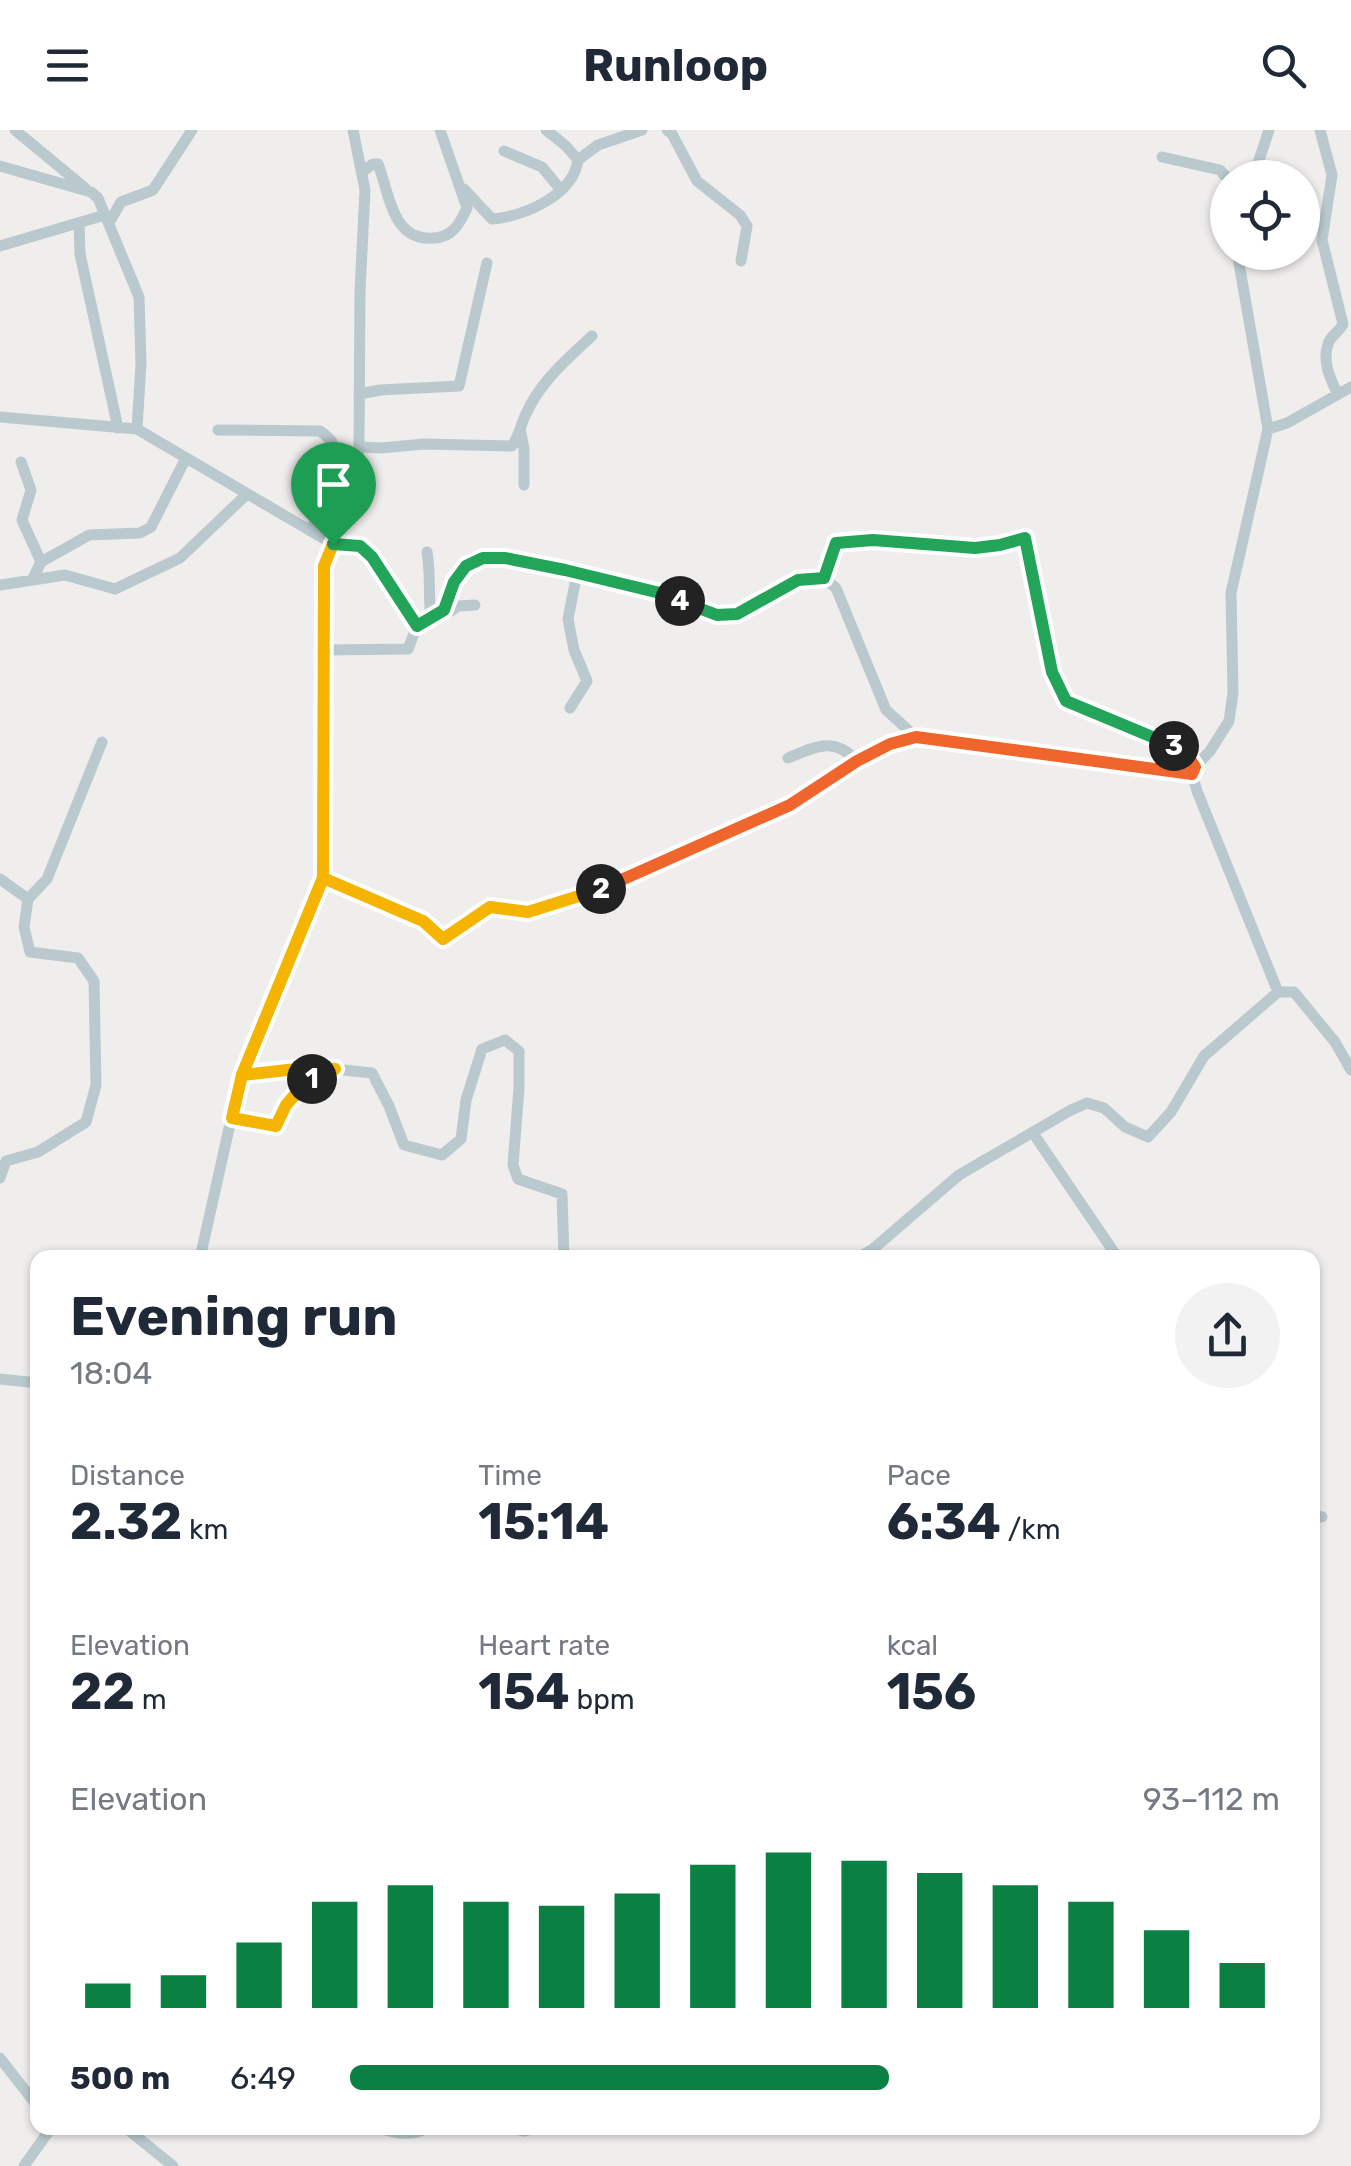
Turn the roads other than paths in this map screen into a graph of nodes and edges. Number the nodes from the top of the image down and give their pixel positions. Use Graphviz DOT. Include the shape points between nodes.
graph roads {
  1 [pos="12,130"];
  2 [pos="192,130"];
  3 [pos="352,130"];
  4 [pos="440,130"];
  5 [pos="546,130"];
  6 [pos="613,130"];
  7 [pos="642,130"];
  8 [pos="666,130"];
  9 [pos="1270,130"];
  10 [pos="1320,130"];
  11 [pos="598,145"];
  12 [pos="504,151"];
  13 [pos="1162,157"];
  14 [pos="578,160"];
  15 [pos="1259,160"];
  16 [pos="0,166"];
  17 [pos="1210,168"];
  18 [pos="362,172"];
  19 [pos="461,186"];
  20 [pos="561,190"];
  21 [pos="91,192"];
  22 [pos="107,219"];
  23 [pos="78,223"];
  24 [pos="0,246"];
  25 [pos="741,261"];
  26 [pos="488,263"];
  27 [pos="1240,270"];
  28 [pos="592,336"];
  29 [pos="1351,388"];
  30 [pos="1337,393"];
  31 [pos="359,394"];
  32 [pos="0,417"];
  33 [pos="118,428"];
  34 [pos="137,429"];
  35 [pos="1268,429"];
  36 [pos="218,430"];
  37 [pos="521,433"];
  38 [pos="360,448"];
  39 [pos="186,458"];
  40 [pos="21,462"];
  41 [pos="524,485"];
  42 [pos="248,494"];
  43 [pos="312,531"];
  44 [pos="333,544"];
  45 [pos="427,552"];
  46 [pos="41,562"];
  47 [pos="577,573"];
  48 [pos="824,578"];
  49 [pos="32,580"];
  50 [pos="0,585"];
  51 [pos="475,605"];
  52 [pos="444,610"];
  53 [pos="431,619"];
  54 [pos="417,626"];
  55 [pos="324,650"];
  56 [pos="570,708"];
  57 [pos="916,737"];
  58 [pos="102,742"];
  59 [pos="788,758"];
  60 [pos="857,761"];
  61 [pos="1194,770"];
  62 [pos="323,878"];
  63 [pos="0,879"];
  64 [pos="28,899"];
  65 [pos="1278,992"];
  66 [pos="335,1069"];
  67 [pos="1351,1070"];
  68 [pos="242,1075"];
  69 [pos="232,1118"];
  70 [pos="1033,1132"];
  71 [pos="0,1178"];
  72 [pos="202,1250"];
  73 [pos="564,1250"];
  74 [pos="871,1250"];
  75 [pos="1113,1250"];
  76 [pos="0,1379"];
  77 [pos="30,1382"];
  78 [pos="0,2058"];
  79 [pos="30,2097"];
  80 [pos="46,2135"];
  81 [pos="135,2135"];
  82 [pos="24,2166"];
  83 [pos="173,2166"];
  1 -- 21 [label="street"];
  2 -- 22 [label="street" via="153,190 122,202"];
  3 -- 18 [label="street"];
  4 -- 19 [label="street"];
  5 -- 14 [label="street"];
  6 -- 11 [label="street"];
  7 -- 11 [label="street"];
  8 -- 25 [label="street" via="697,181 746,226"];
  9 -- 15 [label="street"];
  10 -- 30 [label="street" via="1332,176 1322,240 1343,324 1327,346"];
  11 -- 14 [label="street"];
  12 -- 20 [label="street" via="542,167"];
  13 -- 17 [label="street"];
  14 -- 20 [label="street"];
  16 -- 21 [label="street"];
  18 -- 19 [label="street" via="378,164 396,216 421,240 443,238 458,227 467,208"];
  18 -- 31 [label="street"];
  19 -- 20 [label="street" via="492,219 537,206"];
  21 -- 22 [label="street"];
  22 -- 23 [label="street"];
  22 -- 34 [label="street" via="140,296"];
  23 -- 24 [label="street"];
  23 -- 33 [label="street"];
  26 -- 31 [label="street" via="458,386"];
  27 -- 35 [label="street"];
  28 -- 37 [label="street" via="549,377"];
  29 -- 30 [label="street"];
  30 -- 35 [label="street"];
  31 -- 38 [label="street"];
  32 -- 33 [label="street"];
  33 -- 34 [label="street"];
  34 -- 39 [label="street"];
  35 -- 61 [label="street" via="1231,594 1229,721"];
  36 -- 43 [label="street" via="320,431 331,440 336,454"];
  37 -- 38 [label="street" via="512,446"];
  37 -- 41 [label="street"];
  38 -- 44 [label="street"];
  39 -- 42 [label="street"];
  39 -- 46 [label="street" via="151,527 89,535"];
  40 -- 46 [label="street" via="31,490 22,520"];
  42 -- 43 [label="street"];
  42 -- 49 [label="street" via="180,558 115,590 65,574"];
  43 -- 44 [label="street"];
  44 -- 54 [label="street" via="360,546 372,557"];
  44 -- 55 [label="street" via="324,566"];
  45 -- 53 [label="street"];
  46 -- 49 [label="street"];
  47 -- 48 [label="street" via="717,615 737,614 798,580"];
  47 -- 52 [label="street" via="483,558 454,582"];
  47 -- 56 [label="street" via="568,618 587,681"];
  48 -- 57 [label="street" via="836,588 886,710"];
  48 -- 61 [label="street" via="836,543 975,548 1025,538 1052,672 1066,701 1184,750"];
  49 -- 50 [label="street"];
  51 -- 52 [label="street"];
  52 -- 53 [label="street"];
  53 -- 54 [label="street"];
  54 -- 55 [label="street" via="408,650"];
  55 -- 62 [label="street"];
  57 -- 60 [label="street"];
  57 -- 61 [label="street"];
  58 -- 64 [label="street" via="47,879"];
  59 -- 60 [label="street" via="823,744 848,750"];
  60 -- 62 [label="street" via="790,805 589,894 528,912 490,907 443,939 423,921"];
  61 -- 65 [label="street" via="1196,790"];
  62 -- 68 [label="street"];
  63 -- 64 [label="street"];
  64 -- 71 [label="street" via="24,928 30,952 78,958 94,981 96,1085 86,1122 38,1152 6,1161"];
  65 -- 67 [label="street" via="1294,992"];
  65 -- 70 [label="street" via="1204,1056 1148,1137 1086,1103"];
  66 -- 68 [label="street"];
  66 -- 69 [label="street" via="307,1081 276,1126"];
  66 -- 73 [label="street" via="372,1073 404,1144 442,1155 460,1138 482,1049 504,1040 519,1051 513,1165 518,1179 562,1194"];
  68 -- 69 [label="street"];
  69 -- 72 [label="street"];
  70 -- 74 [label="street" via="960,1175"];
  70 -- 75 [label="street"];
  76 -- 77 [label="street"];
  78 -- 79 [label="street"];
  80 -- 82 [label="street"];
  81 -- 83 [label="street"];
}
